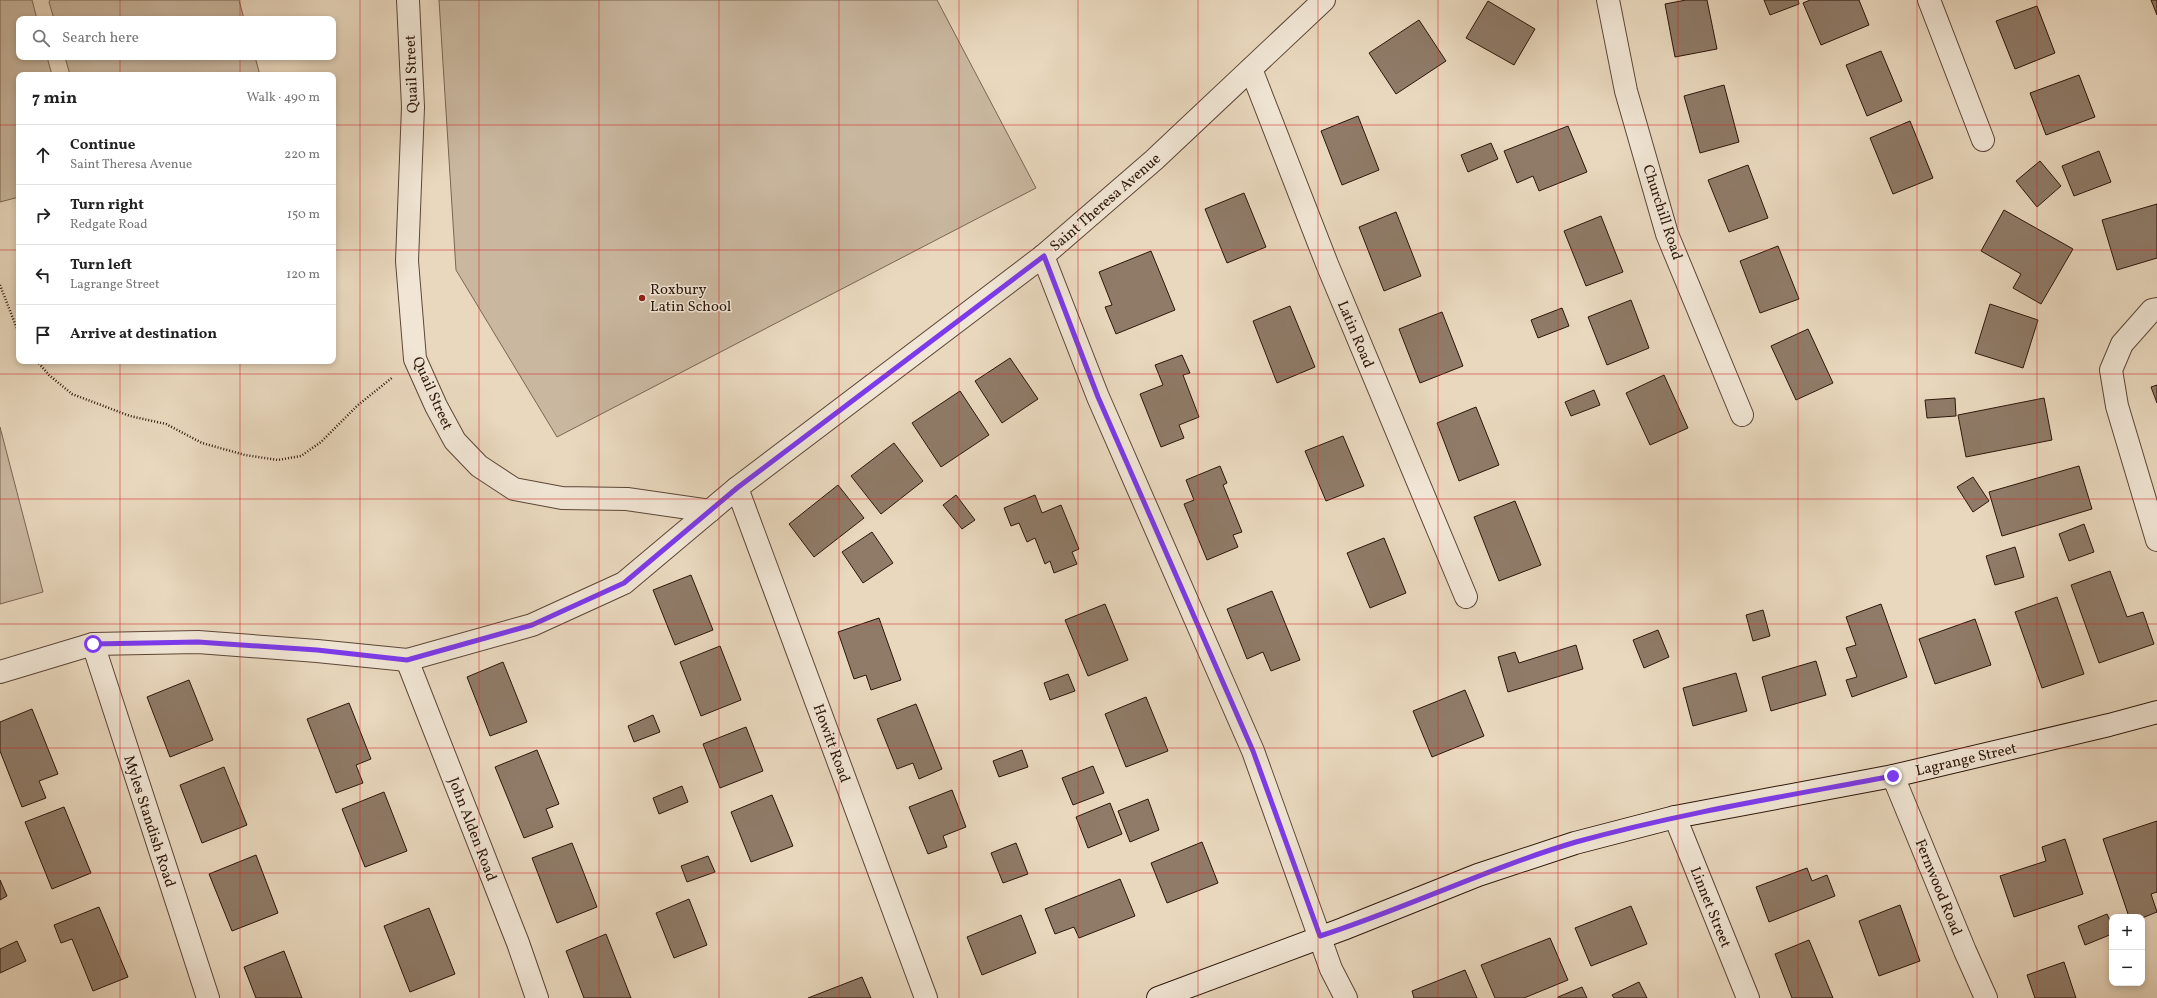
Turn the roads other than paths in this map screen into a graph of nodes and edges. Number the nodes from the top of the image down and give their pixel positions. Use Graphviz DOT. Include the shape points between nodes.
graph roads {
  1 [pos="408,0"];
  2 [pos="1324,0"];
  3 [pos="1608,0"];
  4 [pos="1929,0"];
  5 [pos="1251,69"];
  6 [pos="1983,140"];
  7 [pos="1044,256"];
  8 [pos="2157,308"];
  9 [pos="1742,416"];
  10 [pos="737,488"];
  11 [pos="710,511"];
  12 [pos="2157,540"];
  13 [pos="1466,597"];
  14 [pos="93,644"];
  15 [pos="407,660"];
  16 [pos="0,672"];
  17 [pos="2157,712"];
  18 [pos="1893,776"];
  19 [pos="1675,817"];
  20 [pos="1320,936"];
  21 [pos="208,998"];
  22 [pos="537,998"];
  23 [pos="926,998"];
  24 [pos="1158,998"];
  25 [pos="1346,998"];
  26 [pos="1748,998"];
  27 [pos="1986,998"];
  1 -- 11 [label="street, Quail Street" via="413,107 407,261 415,359 455,441 479,466 514,489 562,498 627,499"];
  2 -- 5 [label="street, Saint Theresa Avenue"];
  3 -- 9 [label="street, Churchill Road" via="1626,91 1667,234"];
  4 -- 6 [label="street"];
  5 -- 7 [label="street, Saint Theresa Avenue" via="1154,160"];
  5 -- 13 [label="street, Latin Road" via="1327,264"];
  7 -- 10 [label="street, Saint Theresa Avenue"];
  7 -- 20 [label="street" via="1098,397 1253,751"];
  8 -- 12 [label="street" via="2152,310 2122,344 2111,370 2117,406"];
  10 -- 11 [label="street, Saint Theresa Avenue"];
  10 -- 23 [label="street, Howitt Road"];
  11 -- 15 [label="street, Saint Theresa Avenue" via="624,583 532,625"];
  14 -- 15 [label="street, Saint Theresa Avenue" via="198,642 317,650"];
  14 -- 16 [label="street, Saint Theresa Avenue"];
  14 -- 21 [label="street, Myles Standish Road"];
  15 -- 22 [label="street, John Alden Road" via="518,943"];
  17 -- 18 [label="street, Lagrange Street"];
  18 -- 19 [label="street, Lagrange Street"];
  18 -- 27 [label="street, Fernwood Road"];
  19 -- 20 [label="street, Lagrange Street" via="1575,843 1478,875"];
  19 -- 26 [label="street, Linnet Street"];
  20 -- 24 [label="street, Lagrange Street"];
  20 -- 25 [label="street" via="1331,969"];
}
